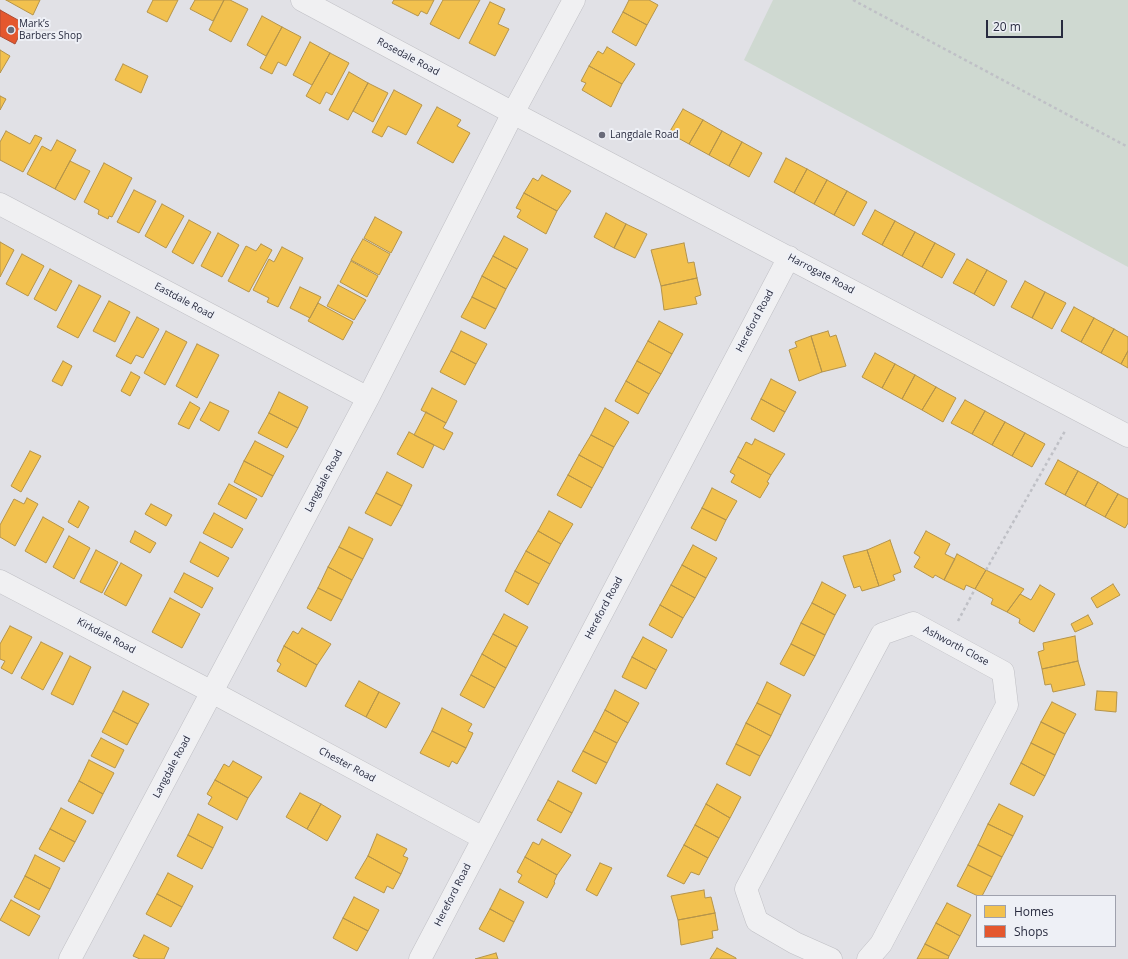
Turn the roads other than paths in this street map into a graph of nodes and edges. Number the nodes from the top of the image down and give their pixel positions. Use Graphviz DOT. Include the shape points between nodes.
graph roads {
  1 [pos="302,0"];
  2 [pos="574,0"];
  3 [pos="513,113"];
  4 [pos="0,204"];
  5 [pos="789,258"];
  6 [pos="368,398"];
  7 [pos="1128,436"];
  8 [pos="0,581"];
  9 [pos="212,692"];
  10 [pos="483,838"];
  11 [pos="791,951"];
  12 [pos="70,959"];
  13 [pos="420,959"];
  14 [pos="831,959"];
  15 [pos="868,959"];
  1 -- 3 [label="street, Rosedale Road"];
  2 -- 3 [label="street, Langdale Road"];
  3 -- 5 [label="street, Harrogate Road"];
  3 -- 6 [label="street, Langdale Road"];
  4 -- 6 [label="street, Eastdale Road"];
  5 -- 7 [label="street, Harrogate Road"];
  5 -- 10 [label="street, Hereford Road"];
  6 -- 9 [label="street, Langdale Road"];
  8 -- 9 [label="street, Kirkdale Road"];
  9 -- 10 [label="street, Chester Road"];
  9 -- 12 [label="street, Langdale Road"];
  10 -- 13 [label="street, Hereford Road"];
  11 -- 14 [label="street, Ashworth Close"];
  11 -- 15 [label="street, Ashworth Close" via="756,921 746,889 882,634 913,623 1003,672 1006,705 881,944"];
}
